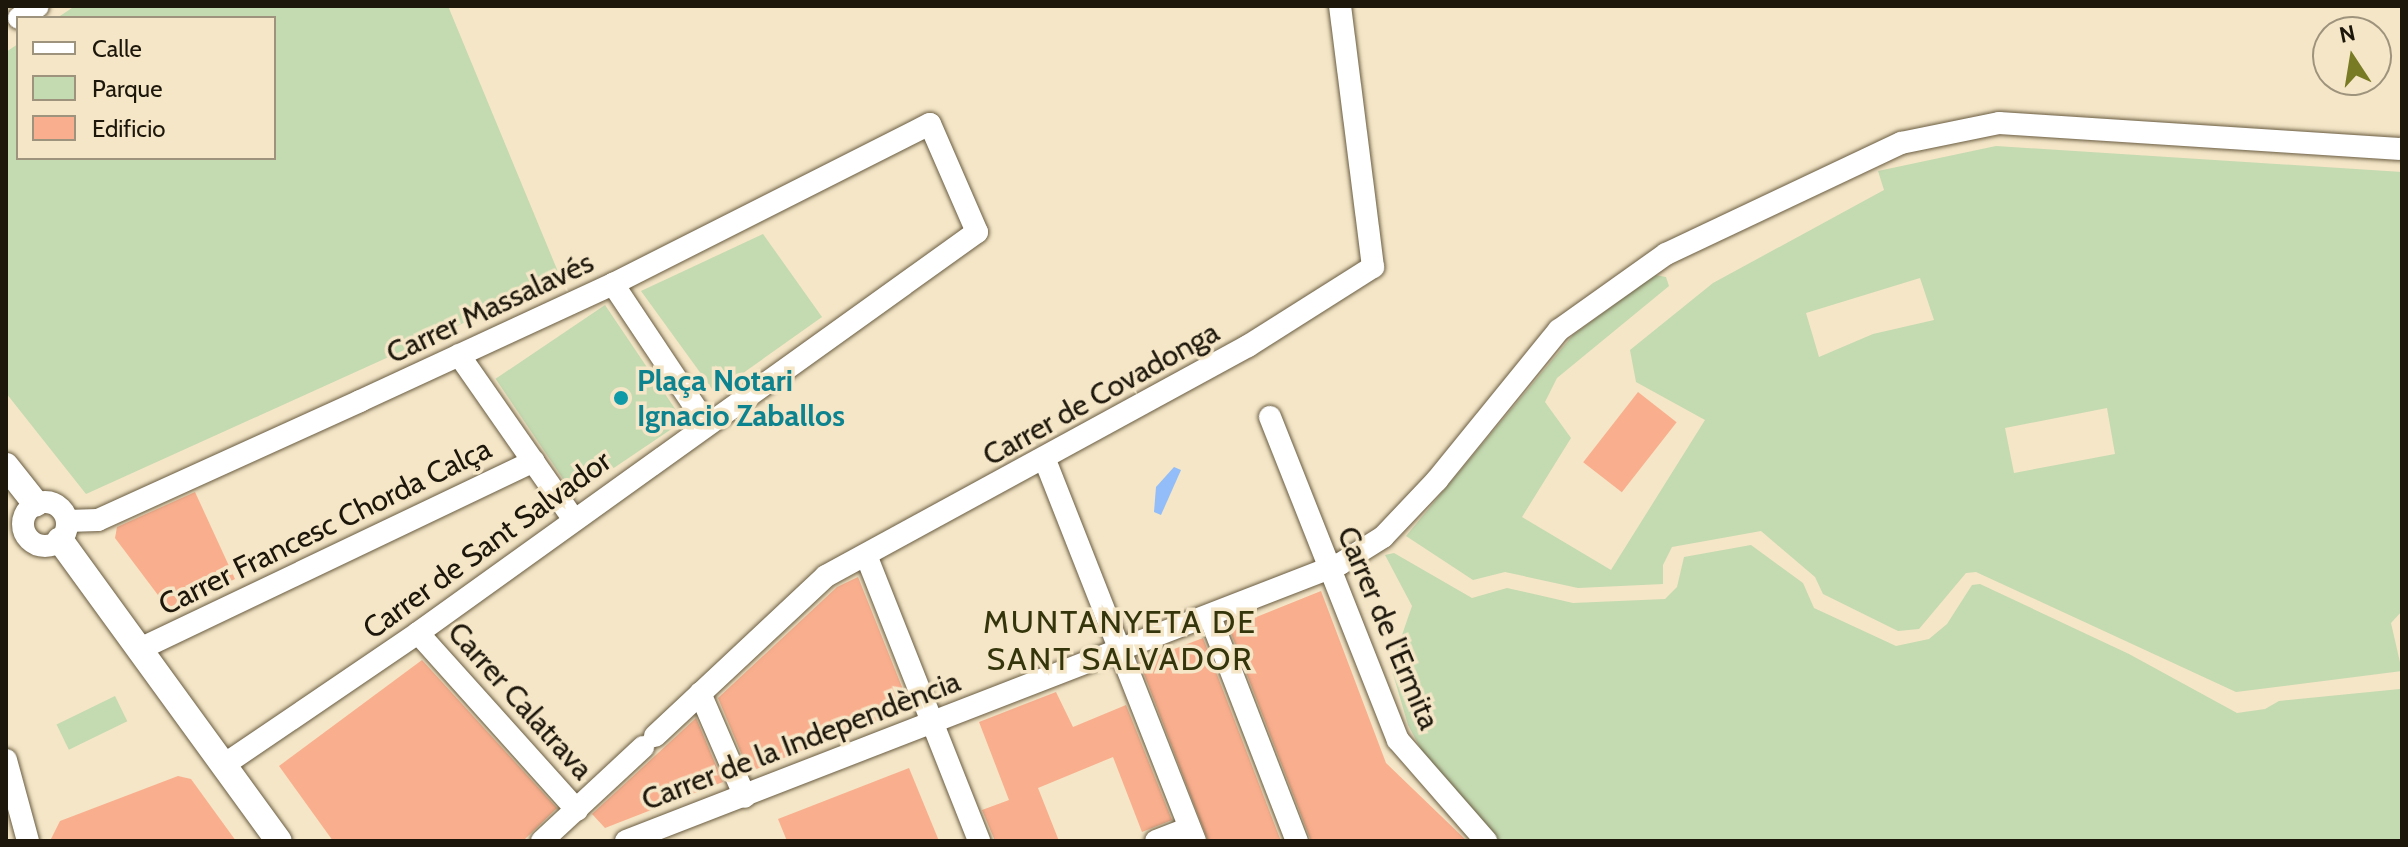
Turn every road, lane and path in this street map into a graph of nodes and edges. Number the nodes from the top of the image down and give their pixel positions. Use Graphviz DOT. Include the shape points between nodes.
graph roads {
  1 [pos="1340,6"];
  2 [pos="930,124"];
  3 [pos="2402,149"];
  4 [pos="613,284"];
  5 [pos="459,355"];
  6 [pos="1270,417"];
  7 [pos="707,425"];
  8 [pos="1045,460"];
  9 [pos="534,461"];
  10 [pos="6,466"];
  11 [pos="36,504"];
  12 [pos="574,520"];
  13 [pos="64,531"];
  14 [pos="15,534"];
  15 [pos="866,555"];
  16 [pos="1328,567"];
  17 [pos="1210,617"];
  18 [pos="418,633"];
  19 [pos="142,648"];
  20 [pos="1119,651"];
  21 [pos="700,693"];
  22 [pos="932,722"];
  23 [pos="6,760"];
  24 [pos="225,764"];
  25 [pos="745,797"];
  26 [pos="577,810"];
  27 [pos="13,819"];
  28 [pos="1192,834"];
  29 [pos="28,841"];
  30 [pos="279,841"];
  31 [pos="542,841"];
  32 [pos="626,841"];
  33 [pos="979,841"];
  34 [pos="1156,841"];
  35 [pos="1297,841"];
  36 [pos="1486,841"];
  1 -- 8 [label="street, Carrer de Covadonga" via="1373,267 1248,346"];
  2 -- 4 [label="street, Carrer Massalavés"];
  2 -- 7 [label="street, Carrer de Sant Salvador" via="977,232"];
  3 -- 16 [label="street, Carrer de la Independència" via="1999,123 1901,143 1666,254 1559,330 1437,480 1383,537"];
  4 -- 5 [label="street, Carrer Massalavés"];
  4 -- 7 [label="street"];
  5 -- 9 [label="street"];
  5 -- 13 [label="street, Carrer Massalavés"];
  6 -- 16 [label="street, Carrer de l'Ermita"];
  7 -- 12 [label="street, Carrer de Sant Salvador"];
  8 -- 15 [label="street, Carrer de Covadonga"];
  8 -- 20 [label="street"];
  9 -- 12 [label="street"];
  9 -- 19 [label="street, Carrer Francesc Chorda Calça"];
  10 -- 11 [label="street"];
  11 -- 13 [label="street" via="56,505"];
  11 -- 14 [label="street"];
  12 -- 18 [label="street, Carrer de Sant Salvador"];
  13 -- 14 [label="street, Carrer Massalavés" via="40,546"];
  13 -- 19 [label="street"];
  15 -- 21 [label="street, Carrer de Covadonga" via="826,576"];
  15 -- 22 [label="street"];
  16 -- 17 [label="street, Carrer de la Independència"];
  16 -- 36 [label="street, Carrer de l'Ermita" via="1398,740"];
  17 -- 20 [label="street, Carrer de la Independència"];
  17 -- 35 [label="street"];
  18 -- 24 [label="street, Carrer de Sant Salvador"];
  18 -- 26 [label="street, Carrer Calatrava"];
  19 -- 24 [label="street"];
  20 -- 22 [label="street, Carrer de la Independència"];
  20 -- 28 [label="street"];
  21 -- 25 [label="street"];
  21 -- 26 [label="street, Carrer de Covadonga"];
  22 -- 25 [label="street, Carrer de la Independència"];
  22 -- 33 [label="street"];
  23 -- 27 [label="street"];
  24 -- 30 [label="street"];
  25 -- 32 [label="street, Carrer de la Independència"];
  26 -- 31 [label="street, Carrer de Covadonga"];
  27 -- 29 [label="street"];
  28 -- 34 [label="street"];
}
